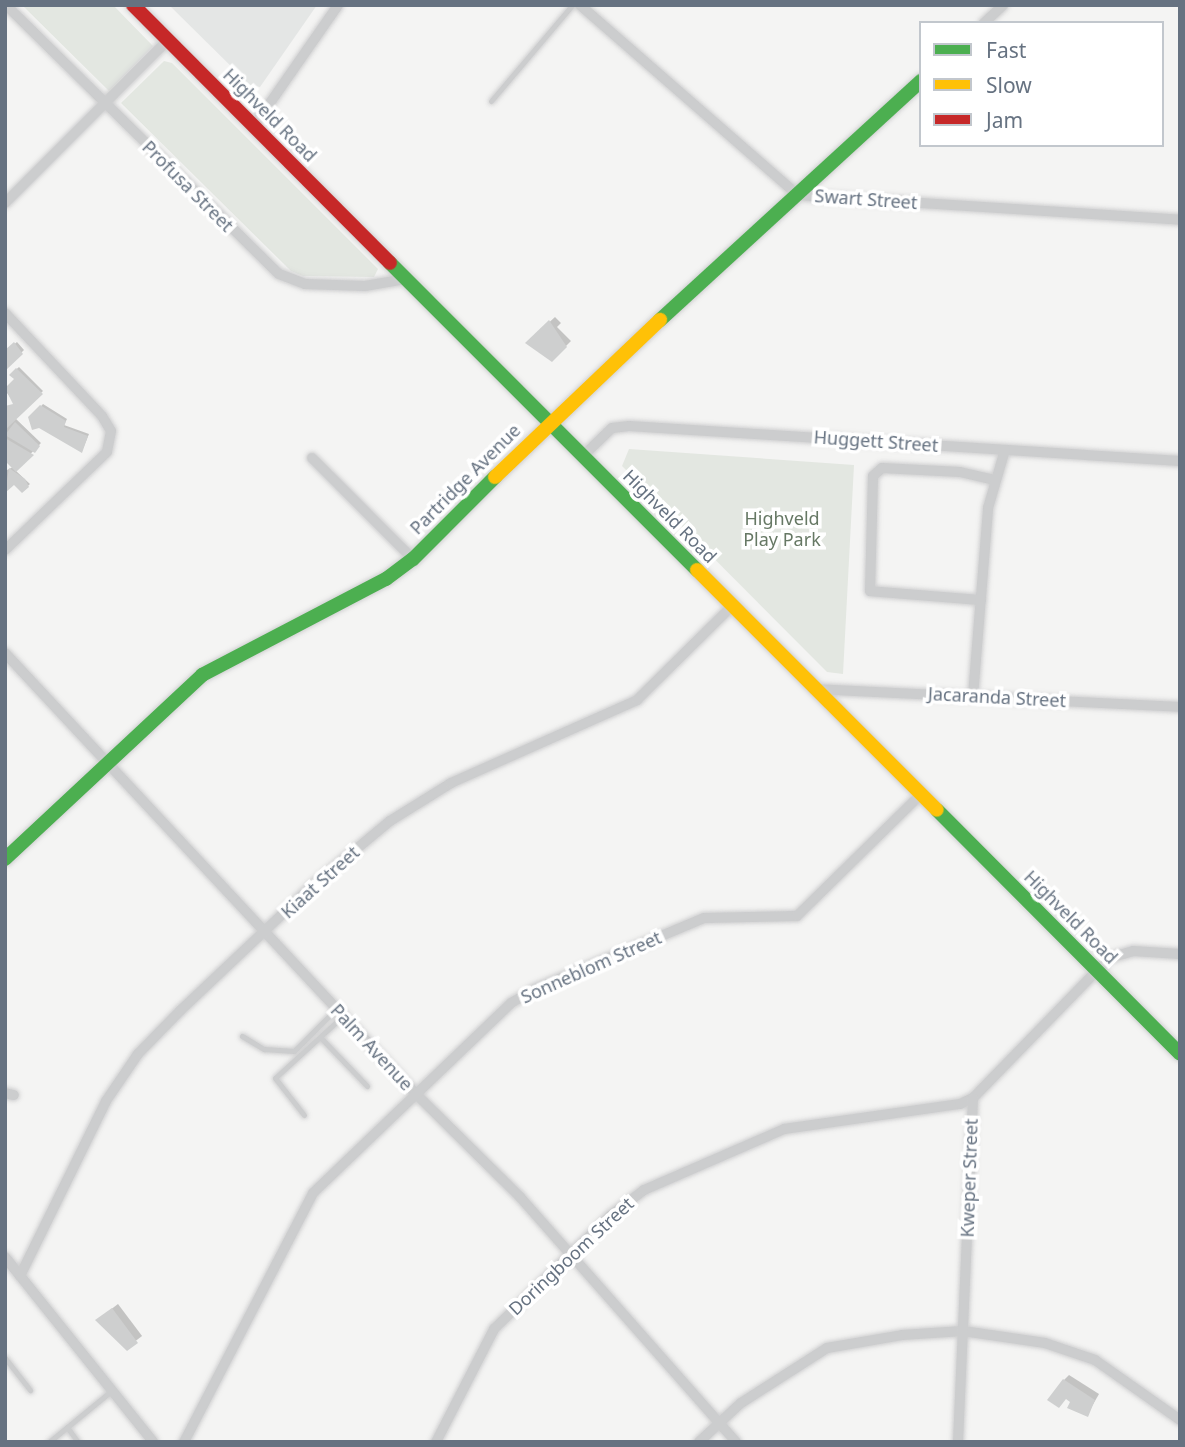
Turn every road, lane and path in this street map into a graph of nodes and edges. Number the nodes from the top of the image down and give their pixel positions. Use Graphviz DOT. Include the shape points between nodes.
graph roads {
  1 [pos="6,5"];
  2 [pos="133,5"];
  3 [pos="338,5"];
  4 [pos="572,5"];
  5 [pos="580,5"];
  6 [pos="1003,5"];
  7 [pos="986,21"];
  8 [pos="168,40"];
  9 [pos="919,83"];
  10 [pos="491,101"];
  11 [pos="104,104"];
  12 [pos="254,126"];
  13 [pos="798,194"];
  14 [pos="5,203"];
  15 [pos="1180,220"];
  16 [pos="406,279"];
  17 [pos="5,313"];
  18 [pos="550,422"];
  19 [pos="1005,450"];
  20 [pos="583,456"];
  21 [pos="312,458"];
  22 [pos="1180,461"];
  23 [pos="996,480"];
  24 [pos="5,550"];
  25 [pos="413,559"];
  26 [pos="981,600"];
  27 [pos="732,606"];
  28 [pos="5,653"];
  29 [pos="814,689"];
  30 [pos="973,696"];
  31 [pos="1180,707"];
  32 [pos="107,761"];
  33 [pos="920,795"];
  34 [pos="5,859"];
  35 [pos="265,933"];
  36 [pos="1180,954"];
  37 [pos="1096,970"];
  38 [pos="340,1012"];
  39 [pos="242,1036"];
  40 [pos="320,1037"];
  41 [pos="1180,1054"];
  42 [pos="366,1086"];
  43 [pos="415,1094"];
  44 [pos="973,1098"];
  45 [pos="304,1115"];
  46 [pos="570,1254"];
  47 [pos="5,1257"];
  48 [pos="20,1276"];
  49 [pos="963,1331"];
  50 [pos="5,1358"];
  51 [pos="30,1390"];
  52 [pos="112,1391"];
  53 [pos="1180,1420"];
  54 [pos="718,1423"];
  55 [pos="67,1427"];
  56 [pos="49,1442"];
  57 [pos="78,1442"];
  58 [pos="153,1442"];
  59 [pos="184,1442"];
  60 [pos="436,1442"];
  61 [pos="699,1442"];
  62 [pos="736,1442"];
  63 [pos="958,1442"];
  1 -- 11 [label="street, Profusa Street"];
  2 -- 8 [label="street, Highveld Road"];
  3 -- 12 [label="street"];
  4 -- 10 [label="lane"];
  5 -- 13 [label="street, Swart Street"];
  6 -- 7 [label="street"];
  8 -- 11 [label="street"];
  8 -- 12 [label="street, Highveld Road"];
  9 -- 13 [label="street, Partridge Avenue"];
  11 -- 14 [label="street"];
  11 -- 16 [label="street, Profusa Street" via="287,279 365,286"];
  12 -- 16 [label="street, Highveld Road"];
  13 -- 15 [label="street, Swart Street"];
  13 -- 18 [label="street, Partridge Avenue"];
  16 -- 18 [label="street, Highveld Road"];
  17 -- 24 [label="street" via="111,431 107,453"];
  18 -- 20 [label="street, Highveld Road"];
  18 -- 25 [label="street, Partridge Avenue"];
  19 -- 20 [label="street, Huggett Street" via="629,426 612,428"];
  19 -- 22 [label="street, Huggett Street"];
  19 -- 23 [label="street"];
  20 -- 27 [label="street, Highveld Road"];
  21 -- 25 [label="street"];
  23 -- 26 [label="street" via="987,515"];
  23 -- 26 [label="street" via="960,472 882,468 873,477 870,591"];
  25 -- 32 [label="street, Partridge Avenue" via="386,579 202,675"];
  26 -- 30 [label="street"];
  27 -- 29 [label="street, Highveld Road"];
  27 -- 35 [label="street, Kiaat Street" via="637,700 427,796 322,878"];
  28 -- 32 [label="street, Palm Avenue"];
  29 -- 30 [label="street, Jacaranda Street"];
  29 -- 33 [label="street, Highveld Road"];
  30 -- 31 [label="street, Jacaranda Street"];
  32 -- 34 [label="street, Partridge Avenue"];
  32 -- 35 [label="street, Palm Avenue"];
  33 -- 37 [label="street, Highveld Road"];
  33 -- 43 [label="street, Sonneblom Street" via="797,916 704,918 535,989 511,1003"];
  35 -- 38 [label="street, Palm Avenue"];
  35 -- 48 [label="street, Kiaat Street" via="181,1010 119,1080"];
  36 -- 37 [label="street, Kweper Street" via="1123,952"];
  37 -- 41 [label="street, Highveld Road"];
  37 -- 44 [label="street, Kweper Street"];
  38 -- 39 [label="lane" via="294,1051 264,1049"];
  38 -- 40 [label="lane"];
  38 -- 43 [label="street, Palm Avenue"];
  40 -- 42 [label="lane"];
  40 -- 45 [label="lane" via="275,1079"];
  43 -- 46 [label="street, Palm Avenue"];
  43 -- 59 [label="street, Sonneblom Street" via="332,1172 302,1209"];
  44 -- 46 [label="street, Doringboom Street" via="950,1106 794,1128 762,1137 651,1185"];
  44 -- 49 [label="street, Kweper Street"];
  46 -- 54 [label="street, Palm Avenue"];
  46 -- 60 [label="street, Doringboom Street" via="494,1329"];
  47 -- 48 [label="street"];
  48 -- 52 [label="street"];
  49 -- 53 [label="street" via="1045,1343 1095,1360"];
  49 -- 54 [label="street" via="863,1339 827,1348 798,1363"];
  49 -- 63 [label="street, Kweper Street"];
  50 -- 51 [label="lane"];
  52 -- 55 [label="lane"];
  52 -- 58 [label="street"];
  54 -- 61 [label="street"];
  54 -- 62 [label="street, Palm Avenue"];
  55 -- 56 [label="lane"];
  55 -- 57 [label="lane"];
}
